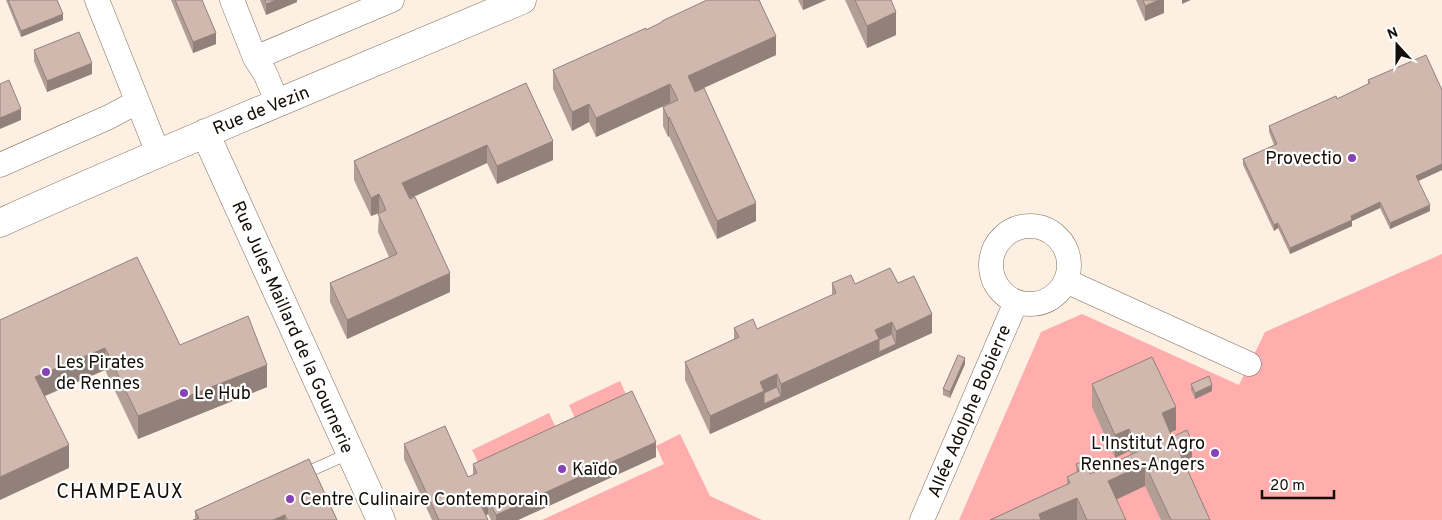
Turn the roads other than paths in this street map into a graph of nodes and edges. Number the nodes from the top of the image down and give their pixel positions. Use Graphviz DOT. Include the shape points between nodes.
graph roads {
  1 [pos="97,0"];
  2 [pos="232,0"];
  3 [pos="392,0"];
  4 [pos="522,0"];
  5 [pos="255,58"];
  6 [pos="137,102"];
  7 [pos="278,104"];
  8 [pos="205,133"];
  9 [pos="158,153"];
  10 [pos="0,165"];
  11 [pos="0,223"];
  12 [pos="1066,281"];
  13 [pos="1016,302"];
  14 [pos="1249,364"];
  15 [pos="350,453"];
  16 [pos="289,480"];
  17 [pos="380,520"];
  18 [pos="922,520"];
  1 -- 6 [label="street"];
  2 -- 5 [label="street"];
  3 -- 5 [label="street"];
  4 -- 7 [label="main road, Rue de Vezin"];
  5 -- 7 [label="street"];
  6 -- 9 [label="street"];
  6 -- 10 [label="street"];
  7 -- 8 [label="main road, Rue de Vezin"];
  8 -- 9 [label="main road, Rue de Vezin"];
  8 -- 15 [label="main road, Rue Jules Maillard de la Gournerie"];
  9 -- 11 [label="main road, Rue de Vezin"];
  12 -- 13 [label="street, Allée Adolphe Bobierre" via="1051,299 1040,303"];
  12 -- 13 [label="street, Allée Adolphe Bobierre" via="1069,258 1060,240 1053,233 1036,226 1015,228 996,244 990,269 998,289"];
  12 -- 14 [label="street"];
  13 -- 18 [label="street, Allée Adolphe Bobierre"];
  15 -- 16 [label="lane"];
  15 -- 17 [label="main road, Rue Jules Maillard de la Gournerie"];
}
